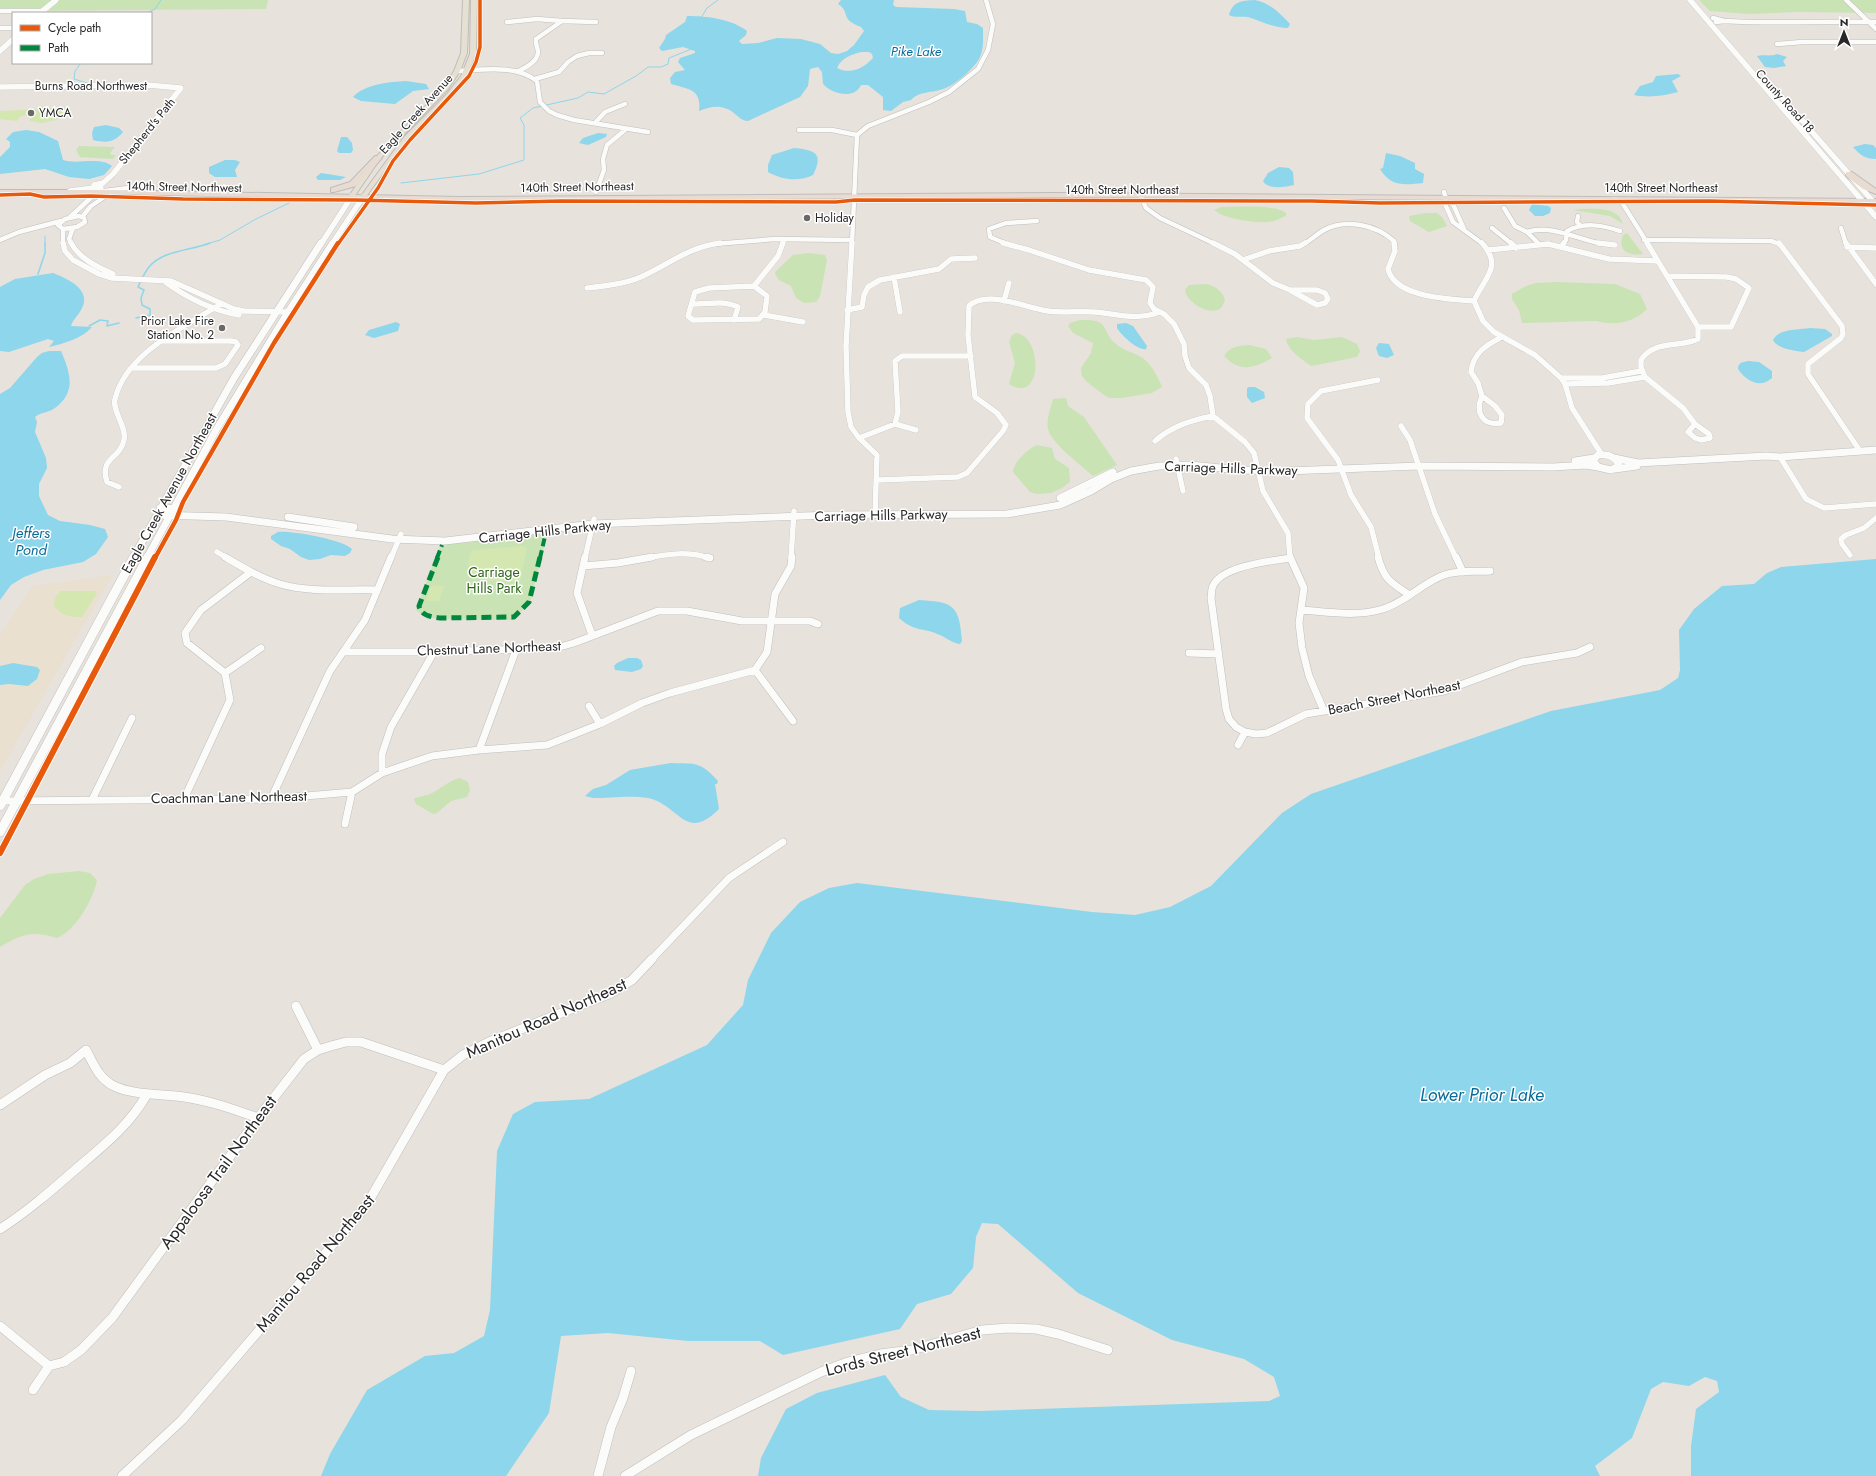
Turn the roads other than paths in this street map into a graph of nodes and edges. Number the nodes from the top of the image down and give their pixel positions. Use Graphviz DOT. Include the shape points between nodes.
graph roads {
  1 [pos="56,0"];
  2 [pos="466,0"];
  3 [pos="474,0"];
  4 [pos="986,0"];
  5 [pos="1690,0"];
  6 [pos="1697,0"];
  7 [pos="1846,0"];
  8 [pos="0,11"];
  9 [pos="42,12"];
  10 [pos="1703,15"];
  11 [pos="1714,20"];
  12 [pos="562,21"];
  13 [pos="507,22"];
  14 [pos="596,22"];
  15 [pos="1869,22"];
  16 [pos="1876,22"];
  17 [pos="0,28"];
  18 [pos="12,28"];
  19 [pos="1876,29"];
  20 [pos="12,40"];
  21 [pos="1876,42"];
  22 [pos="1776,44"];
  23 [pos="0,51"];
  24 [pos="602,53"];
  25 [pos="457,71"];
  26 [pos="466,71"];
  27 [pos="517,72"];
  28 [pos="535,79"];
  29 [pos="0,86"];
  30 [pos="181,88"];
  31 [pos="625,104"];
  32 [pos="595,123"];
  33 [pos="625,130"];
  34 [pos="799,130"];
  35 [pos="648,132"];
  36 [pos="857,135"];
  37 [pos="378,158"];
  38 [pos="113,174"];
  39 [pos="1850,174"];
  40 [pos="0,186"];
  41 [pos="144,186"];
  42 [pos="95,188"];
  43 [pos="110,188"];
  44 [pos="334,190"];
  45 [pos="69,191"];
  46 [pos="0,192"];
  47 [pos="596,192"];
  48 [pos="354,193"];
  49 [pos="855,193"];
  50 [pos="365,194"];
  51 [pos="1141,196"];
  52 [pos="1445,198"];
  53 [pos="1614,199"];
  54 [pos="1871,199"];
  55 [pos="1504,208"];
  56 [pos="1578,216"];
  57 [pos="70,217"];
  58 [pos="82,217"];
  59 [pos="1876,217"];
  60 [pos="61,221"];
  61 [pos="1037,221"];
  62 [pos="1580,225"];
  63 [pos="36,227"];
  64 [pos="61,228"];
  65 [pos="73,228"];
  66 [pos="1492,228"];
  67 [pos="1841,228"];
  68 [pos="1620,231"];
  69 [pos="1527,232"];
  70 [pos="1566,234"];
  71 [pos="0,240"];
  72 [pos="784,240"];
  73 [pos="852,240"];
  74 [pos="1644,240"];
  75 [pos="1538,244"];
  76 [pos="1615,245"];
  77 [pos="1561,246"];
  78 [pos="1847,247"];
  79 [pos="1516,248"];
  80 [pos="1876,248"];
  81 [pos="1488,250"];
  82 [pos="975,258"];
  83 [pos="1243,260"];
  84 [pos="1657,261"];
  85 [pos="1667,276"];
  86 [pos="894,277"];
  87 [pos="120,278"];
  88 [pos="163,281"];
  89 [pos="1875,281"];
  90 [pos="1009,283"];
  91 [pos="754,286"];
  92 [pos="587,288"];
  93 [pos="1290,290"];
  94 [pos="1004,300"];
  95 [pos="1474,302"];
  96 [pos="221,304"];
  97 [pos="692,304"];
  98 [pos="214,308"];
  99 [pos="847,310"];
  100 [pos="900,312"];
  101 [pos="1160,312"];
  102 [pos="274,314"];
  103 [pos="286,314"];
  104 [pos="764,315"];
  105 [pos="734,320"];
  106 [pos="803,322"];
  107 [pos="1698,328"];
  108 [pos="1502,337"];
  109 [pos="160,341"];
  110 [pos="970,356"];
  111 [pos="133,368"];
  112 [pos="1640,371"];
  113 [pos="1645,377"];
  114 [pos="1561,378"];
  115 [pos="1378,380"];
  116 [pos="1565,384"];
  117 [pos="1482,396"];
  118 [pos="1213,416"];
  119 [pos="895,424"];
  120 [pos="1695,424"];
  121 [pos="1401,426"];
  122 [pos="916,430"];
  123 [pos="859,438"];
  124 [pos="1155,441"];
  125 [pos="1876,450"];
  126 [pos="1860,451"];
  127 [pos="1602,455"];
  128 [pos="1780,457"];
  129 [pos="1594,458"];
  130 [pos="1614,458"];
  131 [pos="1177,462"];
  132 [pos="1418,463"];
  133 [pos="1340,466"];
  134 [pos="1598,467"];
  135 [pos="1257,468"];
  136 [pos="1615,469"];
  137 [pos="878,480"];
  138 [pos="119,487"];
  139 [pos="1183,491"];
  140 [pos="1876,504"];
  141 [pos="158,512"];
  142 [pos="172,512"];
  143 [pos="876,512"];
  144 [pos="794,514"];
  145 [pos="1876,518"];
  146 [pos="594,521"];
  147 [pos="400,537"];
  148 [pos="217,552"];
  149 [pos="1850,555"];
  150 [pos="710,558"];
  151 [pos="1290,558"];
  152 [pos="583,566"];
  153 [pos="1490,571"];
  154 [pos="251,572"];
  155 [pos="1462,572"];
  156 [pos="378,590"];
  157 [pos="1408,594"];
  158 [pos="1301,610"];
  159 [pos="772,621"];
  160 [pos="818,624"];
  161 [pos="592,635"];
  162 [pos="1590,647"];
  163 [pos="261,648"];
  164 [pos="516,650"];
  165 [pos="343,652"];
  166 [pos="434,652"];
  167 [pos="1189,653"];
  168 [pos="1219,654"];
  169 [pos="755,670"];
  170 [pos="225,673"];
  171 [pos="589,706"];
  172 [pos="1324,711"];
  173 [pos="132,718"];
  174 [pos="793,721"];
  175 [pos="600,724"];
  176 [pos="1245,732"];
  177 [pos="1238,746"];
  178 [pos="479,750"];
  179 [pos="382,773"];
  180 [pos="352,792"];
  181 [pos="184,799"];
  182 [pos="271,799"];
  183 [pos="92,800"];
  184 [pos="17,801"];
  185 [pos="1,803"];
  186 [pos="345,824"];
  187 [pos="0,832"];
  188 [pos="783,842"];
  189 [pos="296,1006"];
  190 [pos="318,1050"];
  191 [pos="444,1070"];
  192 [pos="147,1094"];
  193 [pos="0,1105"];
  194 [pos="258,1118"];
  195 [pos="0,1229"];
  196 [pos="0,1326"];
  197 [pos="1108,1350"];
  198 [pos="49,1366"];
  199 [pos="631,1371"];
  200 [pos="33,1390"];
  201 [pos="632,1475"];
  202 [pos="122,1476"];
  203 [pos="598,1476"];
  1 -- 9 [label="main road"];
  2 -- 25 [label="main road, Eagle Creek Avenue" via="464,53"];
  3 -- 26 [label="main road, Eagle Creek Avenue" via="473,54"];
  4 -- 36 [label="street" via="993,24 988,50 978,69 949,92 878,120"];
  5 -- 10 [label="main road, County Road 18"];
  6 -- 11 [label="main road, County Road 18"];
  7 -- 15 [label="street"];
  8 -- 9 [label="street"];
  10 -- 11 [label="main road"];
  10 -- 54 [label="main road, County Road 18"];
  11 -- 15 [label="street" via="1755,23"];
  11 -- 39 [label="main road, County Road 18"];
  12 -- 13 [label="street" via="532,19"];
  12 -- 14 [label="street"];
  12 -- 27 [label="street" via="536,39 538,56"];
  15 -- 16 [label="street"];
  15 -- 19 [label="street"];
  17 -- 18 [label="street"];
  20 -- 23 [label="main road"];
  21 -- 22 [label="street"];
  24 -- 28 [label="street" via="591,52 581,55 569,61 560,71"];
  25 -- 26 [label="street"];
  25 -- 37 [label="main road, Eagle Creek Avenue" via="446,88"];
  26 -- 27 [label="street"];
  26 -- 50 [label="main road, Eagle Creek Avenue" via="448,96 406,138"];
  27 -- 28 [label="street"];
  28 -- 32 [label="street" via="538,98 551,112"];
  29 -- 30 [label="main road, Burns Road Northwest" via="148,85"];
  30 -- 38 [label="main road, Shepherd's Path"];
  31 -- 32 [label="street" via="605,112"];
  32 -- 33 [label="street"];
  33 -- 35 [label="street"];
  33 -- 47 [label="street" via="607,145 603,159 604,170"];
  34 -- 36 [label="street" via="832,130"];
  36 -- 49 [label="street"];
  37 -- 44 [label="highway" via="354,184"];
  37 -- 48 [label="main road, Eagle Creek Avenue"];
  38 -- 42 [label="main road, Shepherd's Path"];
  38 -- 43 [label="main road, Shepherd's Path"];
  39 -- 54 [label="highway" via="1866,187"];
  40 -- 42 [label="highway, 140th Street Northwest"];
  41 -- 42 [label="street"];
  41 -- 43 [label="highway, 140th Street Northwest"];
  41 -- 44 [label="highway, 140th Street Northwest"];
  42 -- 43 [label="highway, 140th Street Northwest"];
  42 -- 45 [label="highway, 140th Street Northwest"];
  42 -- 57 [label="street"];
  43 -- 45 [label="main road"];
  43 -- 48 [label="highway, 140th Street Northwest"];
  43 -- 58 [label="street"];
  44 -- 48 [label="highway, 140th Street Northwest"];
  45 -- 46 [label="highway, 140th Street Northwest"];
  47 -- 49 [label="highway, 140th Street Northeast"];
  47 -- 50 [label="highway, 140th Street Northeast"];
  48 -- 50 [label="highway, 140th Street Northwest"];
  48 -- 102 [label="main road, Eagle Creek Avenue Northeast"];
  49 -- 50 [label="highway, 140th Street Northeast" via="505,199"];
  49 -- 51 [label="highway, 140th Street Northeast"];
  49 -- 52 [label="highway, 140th Street Northeast"];
  49 -- 73 [label="street"];
  50 -- 103 [label="main road, Eagle Creek Avenue Northeast"];
  51 -- 52 [label="highway, 140th Street Northeast"];
  51 -- 83 [label="street" via="1146,208 1160,218 1222,247"];
  52 -- 53 [label="highway, 140th Street Northeast"];
  52 -- 54 [label="highway, 140th Street Northeast"];
  52 -- 81 [label="street" via="1450,218"];
  53 -- 54 [label="highway, 140th Street Northeast"];
  53 -- 74 [label="street" via="1621,201"];
  54 -- 59 [label="main road, County Road 18"];
  55 -- 69 [label="street" via="1515,226"];
  56 -- 62 [label="street" via="1577,222"];
  57 -- 58 [label="street"];
  57 -- 60 [label="street"];
  58 -- 65 [label="street" via="86,220 84,224"];
  60 -- 63 [label="street"];
  60 -- 64 [label="street" via="58,225"];
  61 -- 101 [label="street" via="1010,221 997,224 989,229 990,237 1001,243 1089,270 1146,280 1153,287 1150,303"];
  62 -- 68 [label="street"];
  62 -- 70 [label="street"];
  63 -- 64 [label="street"];
  63 -- 71 [label="street"];
  64 -- 65 [label="street"];
  64 -- 87 [label="street" via="65,252 74,260 102,275"];
  65 -- 87 [label="street" via="69,239 73,249 80,256"];
  66 -- 79 [label="street"];
  67 -- 78 [label="street"];
  69 -- 70 [label="street" via="1557,231"];
  69 -- 75 [label="street"];
  70 -- 76 [label="street"];
  70 -- 77 [label="street" via="1566,240"];
  72 -- 73 [label="street"];
  72 -- 91 [label="street" via="778,256"];
  72 -- 92 [label="street" via="730,241 696,249 623,283"];
  73 -- 99 [label="street"];
  74 -- 84 [label="street"];
  74 -- 126 [label="street" via="1779,243 1842,326 1841,339 1812,359 1808,364 1808,374"];
  75 -- 77 [label="street"];
  75 -- 79 [label="street"];
  77 -- 84 [label="street" via="1609,259"];
  78 -- 80 [label="street"];
  78 -- 89 [label="street"];
  79 -- 81 [label="street"];
  81 -- 95 [label="street" via="1492,270 1478,290"];
  82 -- 86 [label="street" via="951,259 930,272"];
  83 -- 93 [label="street" via="1273,283"];
  83 -- 95 [label="street" via="1268,251 1299,246 1328,228 1364,226 1382,232 1394,241 1396,252 1388,267 1389,273 1399,284 1425,295"];
  84 -- 85 [label="street"];
  85 -- 107 [label="street"];
  85 -- 107 [label="street" via="1727,277 1736,279 1749,288 1731,326"];
  86 -- 99 [label="street" via="880,280 868,287 862,307"];
  86 -- 100 [label="street"];
  87 -- 88 [label="street"];
  88 -- 96 [label="street" via="171,281"];
  88 -- 98 [label="street"];
  90 -- 94 [label="street"];
  91 -- 97 [label="street" via="740,289 702,288 695,292"];
  91 -- 104 [label="street" via="767,296"];
  93 -- 93 [label="street" via="1317,305 1328,299 1325,293 1317,290"];
  94 -- 101 [label="street" via="1042,310 1144,317"];
  94 -- 110 [label="street" via="974,302 969,306 967,319"];
  95 -- 108 [label="street" via="1483,321"];
  96 -- 98 [label="street"];
  96 -- 102 [label="street" via="244,311"];
  97 -- 105 [label="street" via="688,316 693,320"];
  97 -- 105 [label="street" via="736,305 738,307"];
  98 -- 102 [label="street" via="244,316"];
  98 -- 109 [label="street"];
  99 -- 123 [label="street" via="848,412 851,427"];
  101 -- 118 [label="street" via="1174,324 1184,344 1189,368 1206,385"];
  102 -- 103 [label="street"];
  102 -- 141 [label="main road, Eagle Creek Avenue Northeast" via="234,378"];
  103 -- 142 [label="main road, Eagle Creek Avenue Northeast" via="216,430"];
  104 -- 105 [label="street" via="754,320"];
  104 -- 106 [label="street"];
  107 -- 112 [label="street" via="1698,339 1688,344 1666,345 1648,350 1640,360"];
  108 -- 114 [label="street" via="1535,355"];
  108 -- 117 [label="street" via="1485,346 1473,359 1471,372"];
  109 -- 111 [label="street" via="140,358"];
  109 -- 111 [label="street" via="231,341 238,345 226,364 216,368"];
  110 -- 119 [label="street" via="912,355 902,356 896,361 898,412"];
  110 -- 137 [label="street" via="975,397 1004,418 1006,425 1003,431 967,473 958,477"];
  111 -- 138 [label="street" via="122,381 114,401 125,435 122,445 104,472 108,482"];
  112 -- 113 [label="street"];
  112 -- 114 [label="street" via="1602,378"];
  113 -- 116 [label="street" via="1608,383"];
  113 -- 120 [label="street" via="1683,408"];
  114 -- 116 [label="street"];
  115 -- 133 [label="street" via="1321,391 1308,404 1307,418 1333,452"];
  116 -- 127 [label="street" via="1572,408"];
  117 -- 117 [label="street" via="1478,402 1478,411 1482,419 1487,424 1495,426 1501,423 1502,415"];
  118 -- 124 [label="street" via="1164,432"];
  118 -- 135 [label="street" via="1245,442 1254,453"];
  119 -- 122 [label="street"];
  119 -- 123 [label="street"];
  121 -- 132 [label="street" via="1410,440"];
  123 -- 137 [label="street" via="877,454"];
  125 -- 126 [label="main road"];
  126 -- 128 [label="main road"];
  127 -- 129 [label="main road, Carriage Hills Parkway"];
  127 -- 130 [label="main road"];
  128 -- 130 [label="main road" via="1638,463"];
  128 -- 136 [label="main road, Carriage Hills Parkway" via="1716,465 1637,466"];
  128 -- 140 [label="street" via="1806,499 1813,504 1824,508"];
  129 -- 132 [label="main road, Carriage Hills Parkway" via="1574,461"];
  129 -- 134 [label="main road" via="1593,462"];
  130 -- 136 [label="main road" via="1619,466"];
  131 -- 135 [label="main road, Carriage Hills Parkway"];
  131 -- 139 [label="street"];
  131 -- 143 [label="main road, Carriage Hills Parkway" via="1131,471 1075,499 1049,508 1026,512"];
  132 -- 133 [label="main road, Carriage Hills Parkway"];
  132 -- 134 [label="main road, Carriage Hills Parkway"];
  132 -- 155 [label="street" via="1435,514"];
  133 -- 135 [label="main road, Carriage Hills Parkway"];
  133 -- 157 [label="street" via="1351,495 1371,528 1382,572"];
  134 -- 136 [label="main road, Carriage Hills Parkway" via="1606,470"];
  135 -- 151 [label="street" via="1267,499 1288,533"];
  137 -- 143 [label="street"];
  141 -- 142 [label="main road, Carriage Hills Parkway"];
  141 -- 185 [label="main road, Eagle Creek Avenue Northeast"];
  142 -- 147 [label="main road, Carriage Hills Parkway"];
  142 -- 184 [label="main road, Eagle Creek Avenue Northeast"];
  143 -- 144 [label="main road, Carriage Hills Parkway"];
  144 -- 146 [label="main road, Carriage Hills Parkway"];
  144 -- 159 [label="street" via="791,566 775,594"];
  145 -- 149 [label="street" via="1864,528 1841,539"];
  146 -- 147 [label="main road, Carriage Hills Parkway" via="462,540 424,541"];
  146 -- 152 [label="street"];
  147 -- 156 [label="street"];
  148 -- 154 [label="street"];
  150 -- 152 [label="street" via="698,553 658,555"];
  151 -- 158 [label="street" via="1304,588"];
  151 -- 168 [label="street" via="1235,570 1224,574 1214,584 1211,598"];
  152 -- 161 [label="street" via="577,593"];
  153 -- 155 [label="street"];
  154 -- 156 [label="street" via="287,586 307,589"];
  154 -- 170 [label="street" via="201,610 185,633 187,643"];
  155 -- 157 [label="street" via="1439,577"];
  156 -- 165 [label="street" via="365,620"];
  157 -- 158 [label="street" via="1395,604 1374,612"];
  158 -- 172 [label="street" via="1299,629 1302,648 1309,676"];
  159 -- 160 [label="street, Chestnut Lane Northeast" via="810,621"];
  159 -- 161 [label="street, Chestnut Lane Northeast" via="742,621 687,611 658,611"];
  159 -- 169 [label="street" via="767,652"];
  161 -- 164 [label="street, Chestnut Lane Northeast" via="556,648"];
  162 -- 172 [label="street, Beach Street Northeast" via="1578,652 1522,662 1449,690"];
  163 -- 170 [label="street"];
  164 -- 166 [label="street, Chestnut Lane Northeast"];
  164 -- 178 [label="street"];
  165 -- 166 [label="street, Chestnut Lane Northeast"];
  165 -- 182 [label="street" via="330,671"];
  166 -- 179 [label="street" via="421,677 402,704 382,755"];
  167 -- 168 [label="street"];
  168 -- 176 [label="street" via="1229,719"];
  169 -- 174 [label="street"];
  169 -- 175 [label="street, Coachman Lane Northeast" via="670,693 642,703"];
  170 -- 181 [label="street" via="230,700"];
  171 -- 175 [label="street"];
  172 -- 176 [label="street, Beach Street Northeast" via="1306,714 1267,733"];
  173 -- 183 [label="street"];
  175 -- 178 [label="street, Coachman Lane Northeast" via="547,745"];
  176 -- 177 [label="street"];
  178 -- 179 [label="street, Coachman Lane Northeast" via="432,756"];
  179 -- 180 [label="street, Coachman Lane Northeast"];
  180 -- 182 [label="street, Coachman Lane Northeast"];
  180 -- 186 [label="street"];
  181 -- 182 [label="street, Coachman Lane Northeast"];
  181 -- 183 [label="street, Coachman Lane Northeast"];
  183 -- 184 [label="street, Coachman Lane Northeast"];
  184 -- 185 [label="street, Coachman Lane Northeast"];
  184 -- 187 [label="main road, Eagle Creek Avenue Northeast"];
  188 -- 191 [label="street, Manitou Road Northeast" via="729,878 632,980 611,993 489,1042 463,1055"];
  189 -- 190 [label="street"];
  190 -- 191 [label="street, Appaloosa Trail Northeast" via="346,1042 361,1042"];
  190 -- 194 [label="street, Appaloosa Trail Northeast" via="293,1071"];
  191 -- 202 [label="street, Manitou Road Northeast" via="366,1206 182,1420"];
  192 -- 193 [label="street" via="114,1086 99,1074 86,1050 70,1063 46,1075"];
  192 -- 194 [label="street" via="218,1102"];
  192 -- 195 [label="street" via="132,1119 31,1208"];
  194 -- 198 [label="street, Appaloosa Trail Northeast" via="112,1318 81,1350 64,1362"];
  196 -- 198 [label="street"];
  197 -- 201 [label="street, Lords Street Northeast" via="1036,1329 1008,1328 982,1330 912,1350 848,1362 821,1372 691,1435"];
  198 -- 200 [label="street"];
  199 -- 203 [label="street" via="611,1427"];
}
